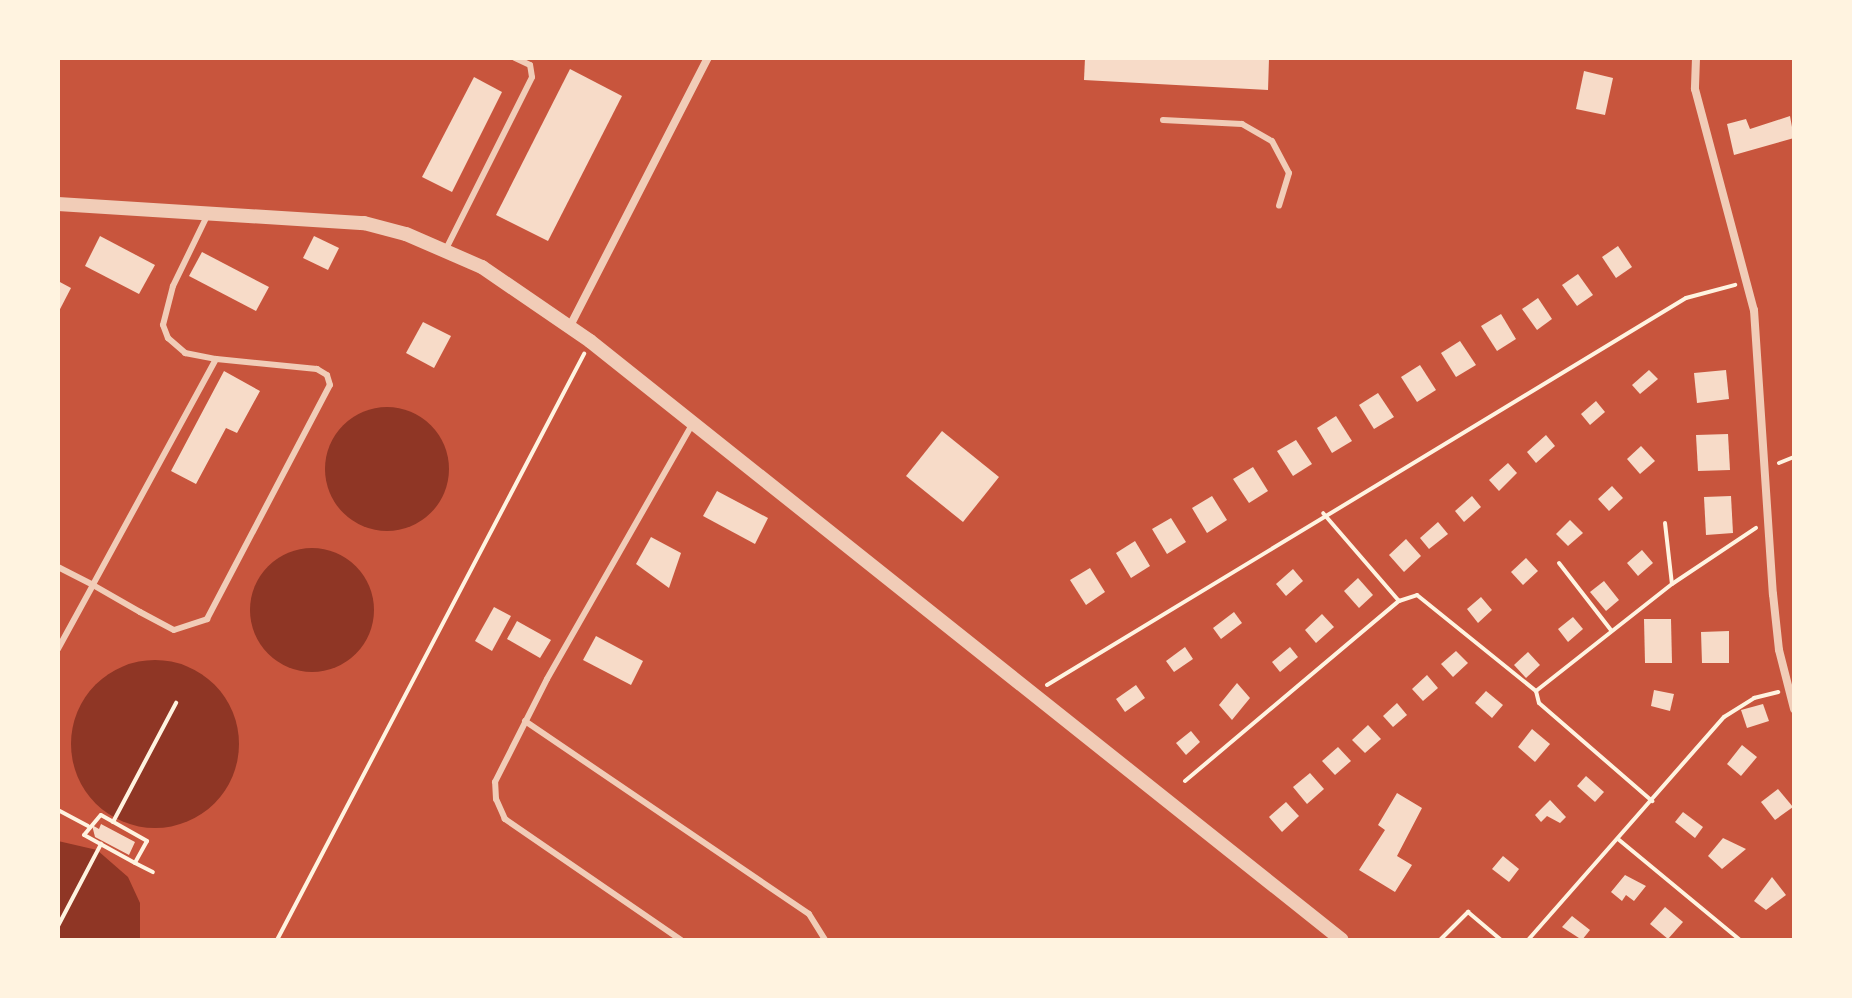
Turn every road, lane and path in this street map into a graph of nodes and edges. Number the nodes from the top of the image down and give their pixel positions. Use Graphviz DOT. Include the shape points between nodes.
graph roads {
  1 [pos="708,58"];
  2 [pos="1696,58"];
  3 [pos="519,59"];
  4 [pos="1163,120"];
  5 [pos="58,204"];
  6 [pos="1279,205"];
  7 [pos="208,212"];
  8 [pos="446,249"];
  9 [pos="1749,280"];
  10 [pos="570,326"];
  11 [pos="590,341"];
  12 [pos="216,359"];
  13 [pos="693,423"];
  14 [pos="1323,513"];
  15 [pos="1767,520"];
  16 [pos="1665,523"];
  17 [pos="1559,563"];
  18 [pos="58,567"];
  19 [pos="1672,584"];
  20 [pos="93,585"];
  21 [pos="1399,601"];
  22 [pos="1611,630"];
  23 [pos="58,649"];
  24 [pos="1788,690"];
  25 [pos="1536,691"];
  26 [pos="1038,695"];
  27 [pos="176,703"];
  28 [pos="1794,709"];
  29 [pos="525,721"];
  30 [pos="1185,781"];
  31 [pos="1652,801"];
  32 [pos="58,810"];
  33 [pos="113,822"];
  34 [pos="89,826"];
  35 [pos="1618,839"];
  36 [pos="101,844"];
  37 [pos="135,863"];
  38 [pos="153,872"];
  39 [pos="58,926"];
  40 [pos="277,940"];
  41 [pos="681,940"];
  42 [pos="825,940"];
  43 [pos="1342,940"];
  44 [pos="1440,940"];
  45 [pos="1501,940"];
  46 [pos="1528,940"];
  47 [pos="1740,940"];
  1 -- 10 [label="street"];
  2 -- 9 [label="street" via="1695,89"];
  3 -- 8 [label="lane" via="530,65 532,77"];
  4 -- 6 [label="lane" via="1242,124 1272,141 1289,173"];
  5 -- 7 [label="street"];
  7 -- 8 [label="street" via="364,223"];
  7 -- 12 [label="lane" via="173,286 163,325 174,346"];
  8 -- 10 [label="street"];
  9 -- 14 [label="path" via="1686,298"];
  9 -- 15 [label="street"];
  10 -- 11 [label="street"];
  11 -- 13 [label="street"];
  11 -- 40 [label="path"];
  12 -- 20 [label="lane"];
  12 -- 20 [label="lane" via="317,369 330,385 207,619 174,630"];
  13 -- 26 [label="street"];
  13 -- 29 [label="lane"];
  14 -- 21 [label="path"];
  14 -- 26 [label="path" via="1053,677"];
  15 -- 19 [label="path"];
  15 -- 24 [label="street" via="1779,650"];
  16 -- 19 [label="path"];
  17 -- 22 [label="path"];
  18 -- 20 [label="lane"];
  19 -- 22 [label="path"];
  20 -- 23 [label="lane"];
  21 -- 25 [label="path" via="1417,595"];
  21 -- 30 [label="path"];
  22 -- 25 [label="path"];
  24 -- 28 [label="street"];
  24 -- 31 [label="path" via="1754,698 1724,717"];
  25 -- 31 [label="path" via="1539,703"];
  26 -- 43 [label="street"];
  27 -- 33 [label="path"];
  29 -- 41 [label="lane" via="495,782 505,819"];
  29 -- 42 [label="lane" via="809,914"];
  31 -- 35 [label="path"];
  32 -- 34 [label="path"];
  33 -- 34 [label="path" via="101,815"];
  33 -- 37 [label="path" via="147,841"];
  34 -- 36 [label="path" via="84,835"];
  35 -- 46 [label="path"];
  35 -- 47 [label="path"];
  36 -- 37 [label="path"];
  36 -- 39 [label="path"];
  37 -- 38 [label="path"];
  44 -- 45 [label="path" via="1468,912"];
}
